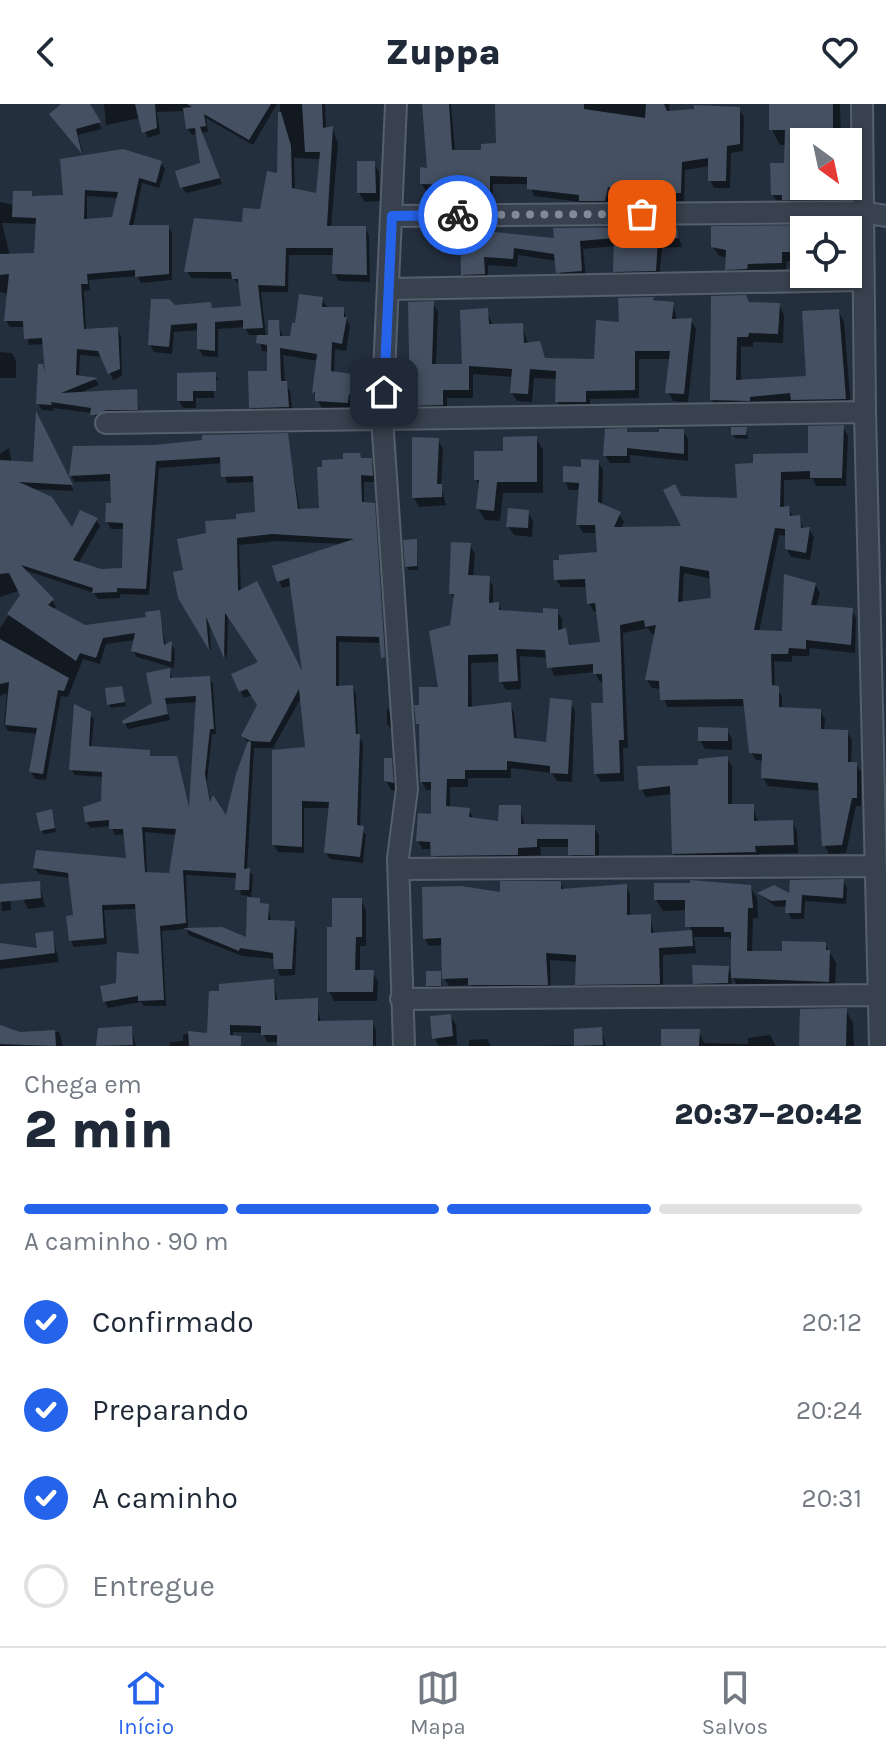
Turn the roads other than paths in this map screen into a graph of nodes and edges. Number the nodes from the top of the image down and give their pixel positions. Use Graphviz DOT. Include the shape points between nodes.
graph roads {
  1 [pos="396,104"];
  2 [pos="862,104"];
  3 [pos="862,212"];
  4 [pos="392,216"];
  5 [pos="862,216"];
  6 [pos="886,216"];
  7 [pos="862,280"];
  8 [pos="790,281"];
  9 [pos="390,289"];
  10 [pos="865,412"];
  11 [pos="382,418"];
  12 [pos="106,423"];
  13 [pos="876,866"];
  14 [pos="399,869"];
  15 [pos="879,995"];
  16 [pos="401,999"];
  17 [pos="404,1046"];
  18 [pos="880,1046"];
  1 -- 4 [label="street"];
  2 -- 3 [label="street"];
  3 -- 4 [label="street"];
  3 -- 5 [label="street"];
  3 -- 6 [label="street"];
  4 -- 9 [label="street"];
  7 -- 10 [label="street"];
  8 -- 9 [label="street"];
  9 -- 11 [label="street"];
  10 -- 11 [label="street"];
  10 -- 13 [label="street"];
  11 -- 12 [label="street"];
  11 -- 14 [label="street" via="407,789"];
  13 -- 14 [label="street"];
  13 -- 15 [label="street"];
  14 -- 16 [label="street"];
  15 -- 16 [label="street"];
  15 -- 18 [label="street"];
  16 -- 17 [label="street"];
}
